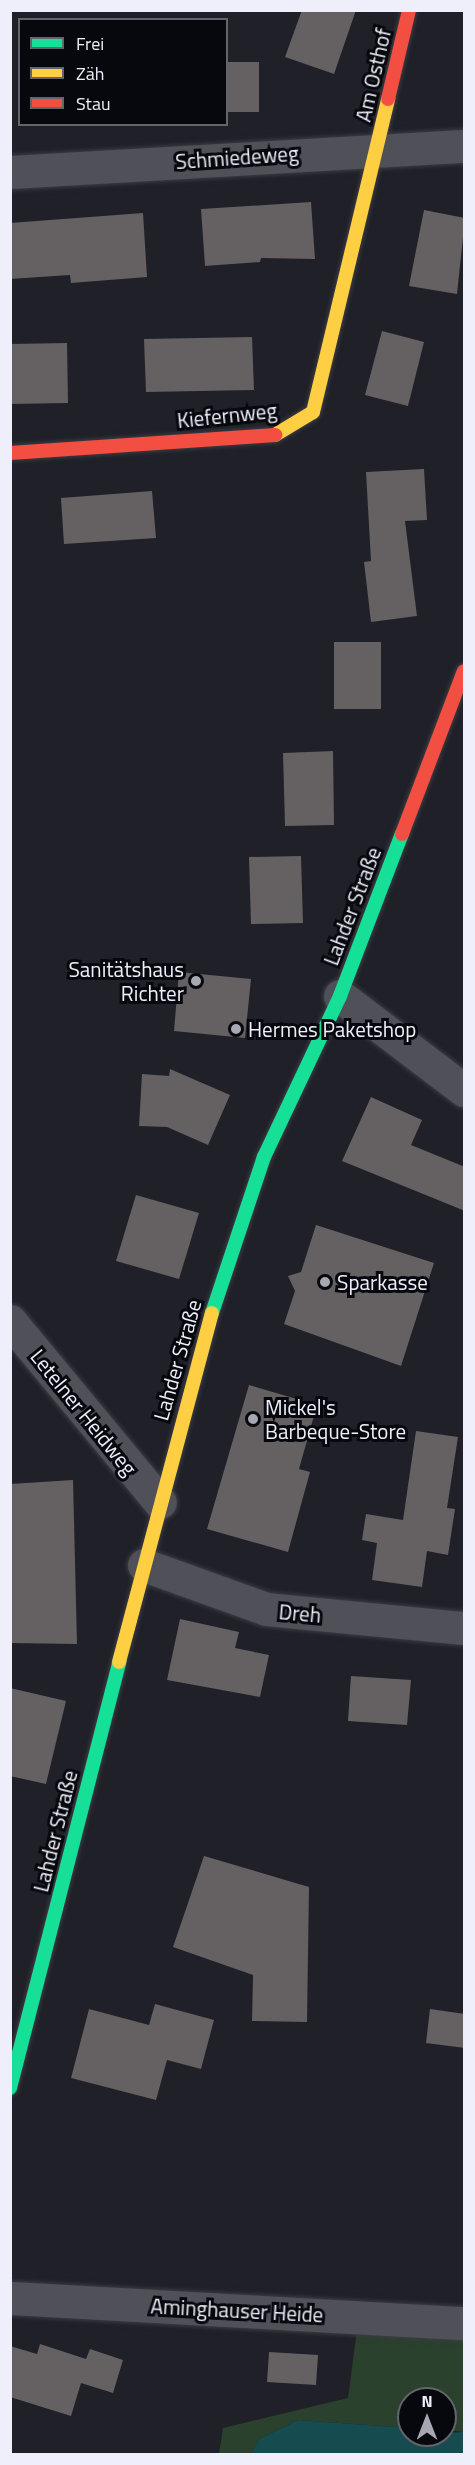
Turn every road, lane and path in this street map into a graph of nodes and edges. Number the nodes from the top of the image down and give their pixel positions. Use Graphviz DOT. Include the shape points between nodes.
graph roads {
  1 [pos="409,10"];
  2 [pos="465,146"];
  3 [pos="378,148"];
  4 [pos="10,172"];
  5 [pos="10,453"];
  6 [pos="465,671"];
  7 [pos="340,996"];
  8 [pos="465,1090"];
  9 [pos="10,1321"];
  10 [pos="160,1502"];
  11 [pos="144,1565"];
  12 [pos="465,1628"];
  13 [pos="10,2088"];
  14 [pos="10,2298"];
  15 [pos="465,2323"];
  1 -- 3 [label="street, Am Osthof"];
  2 -- 3 [label="street, Schmiedeweg"];
  3 -- 4 [label="street, Schmiedeweg"];
  3 -- 5 [label="street, Kiefernweg" via="322,390 313,412 299,424 278,435"];
  6 -- 7 [label="street, Lahder Straße"];
  7 -- 8 [label="street"];
  7 -- 10 [label="street, Lahder Straße" via="264,1157 235,1238"];
  9 -- 10 [label="street, Letelner Heidweg"];
  10 -- 11 [label="street, Lahder Straße"];
  11 -- 12 [label="street, Dreh" via="266,1610"];
  11 -- 13 [label="street, Lahder Straße"];
  14 -- 15 [label="street, Aminghauser Heide"];
}
